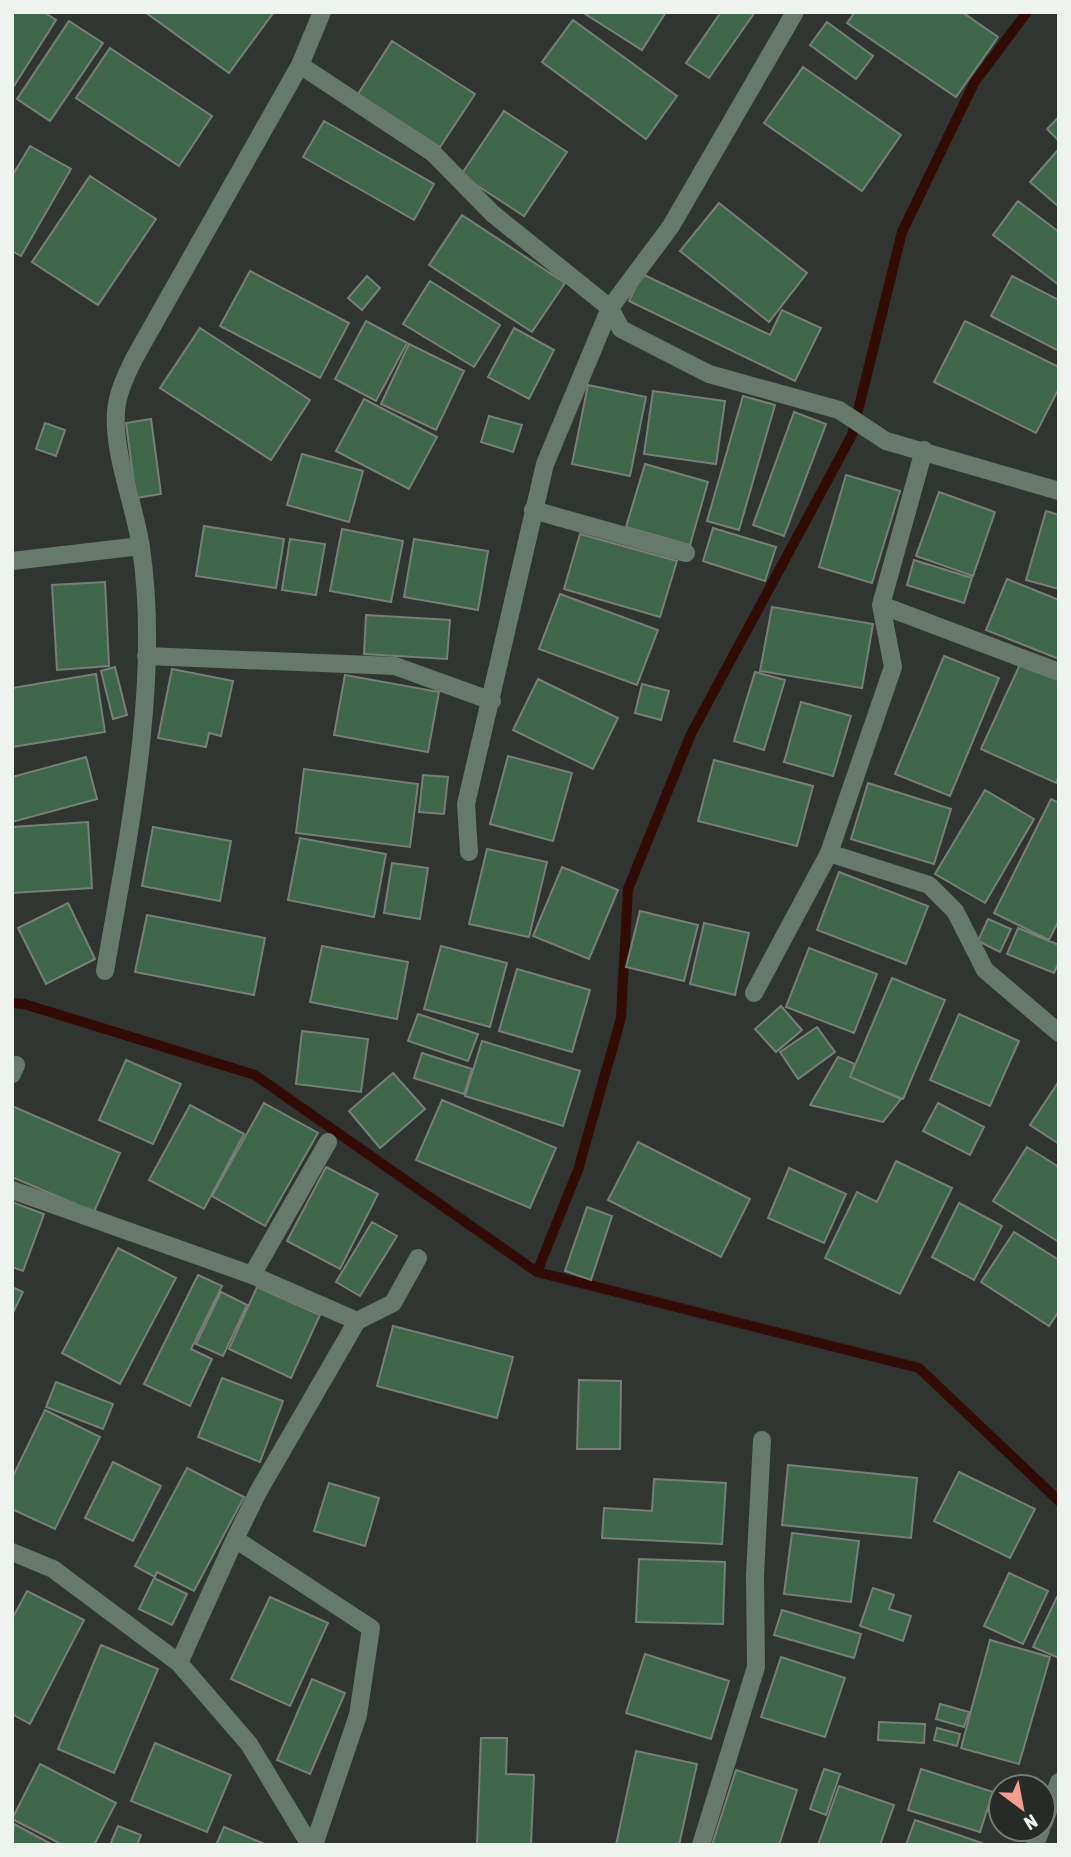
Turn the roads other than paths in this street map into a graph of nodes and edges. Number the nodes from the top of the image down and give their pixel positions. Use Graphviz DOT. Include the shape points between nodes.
graph roads {
  1 [pos="322,12"];
  2 [pos="795,12"];
  3 [pos="300,65"];
  4 [pos="610,308"];
  5 [pos="924,450"];
  6 [pos="1059,491"];
  7 [pos="533,510"];
  8 [pos="141,546"];
  9 [pos="685,553"];
  10 [pos="12,561"];
  11 [pos="881,605"];
  12 [pos="146,656"];
  13 [pos="1059,672"];
  14 [pos="492,701"];
  15 [pos="469,852"];
  16 [pos="830,853"];
  17 [pos="105,971"];
  18 [pos="754,993"];
  19 [pos="1059,1033"];
  20 [pos="328,1142"];
  21 [pos="12,1190"];
  22 [pos="418,1258"];
  23 [pos="252,1275"];
  24 [pos="357,1321"];
  25 [pos="762,1440"];
  26 [pos="235,1539"];
  27 [pos="12,1552"];
  28 [pos="180,1664"];
  29 [pos="312,1845"];
  30 [pos="701,1845"];
  1 -- 3 [label="street"];
  2 -- 4 [label="street" via="671,226"];
  3 -- 4 [label="street" via="433,153 493,214"];
  3 -- 8 [label="street" via="124,380 116,412"];
  4 -- 5 [label="street" via="621,329 709,374 839,410 886,441"];
  4 -- 7 [label="street" via="545,464"];
  5 -- 6 [label="street"];
  5 -- 11 [label="street"];
  7 -- 9 [label="street"];
  7 -- 14 [label="street"];
  8 -- 10 [label="street"];
  8 -- 12 [label="street" via="149,620"];
  11 -- 13 [label="street"];
  11 -- 16 [label="street" via="893,667"];
  12 -- 14 [label="street" via="395,666"];
  12 -- 17 [label="street" via="127,842"];
  14 -- 15 [label="street" via="466,804"];
  16 -- 18 [label="street"];
  16 -- 19 [label="street" via="929,885 955,911 985,970"];
  20 -- 23 [label="street"];
  21 -- 23 [label="street"];
  22 -- 24 [label="street" via="393,1303"];
  23 -- 24 [label="street"];
  24 -- 26 [label="street"];
  25 -- 30 [label="street" via="756,1667"];
  26 -- 28 [label="street"];
  26 -- 29 [label="street" via="371,1628 358,1715"];
  27 -- 28 [label="street" via="53,1569"];
  28 -- 29 [label="street" via="249,1744"];
}
